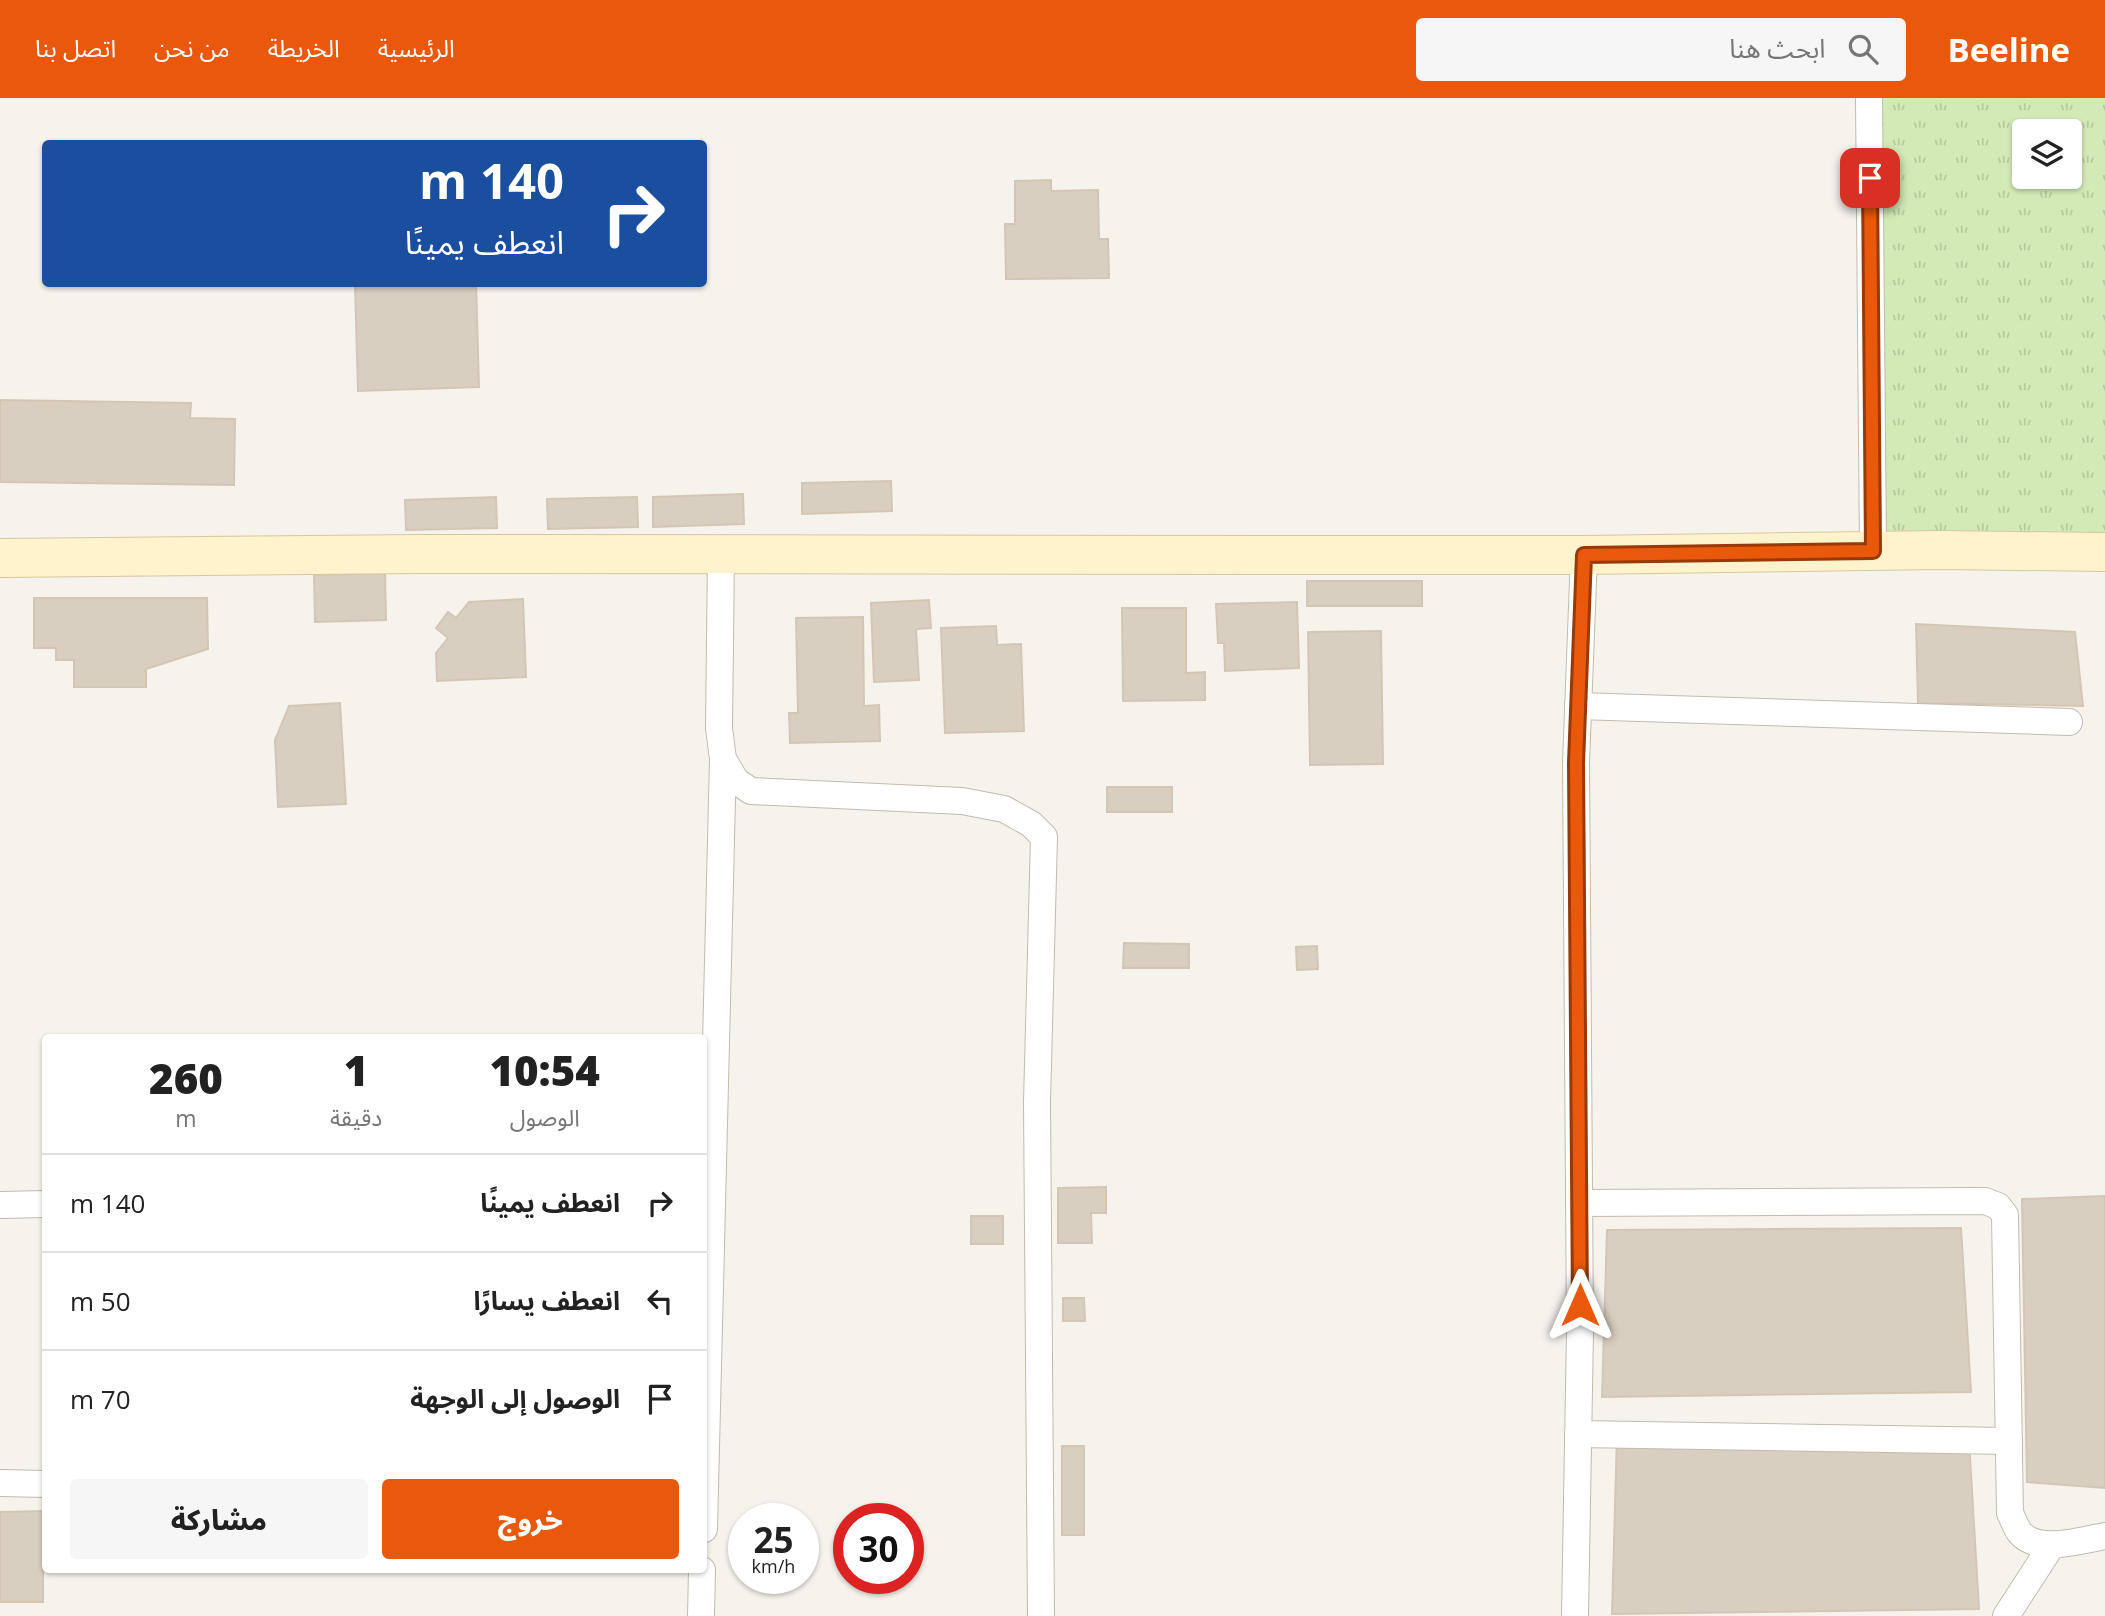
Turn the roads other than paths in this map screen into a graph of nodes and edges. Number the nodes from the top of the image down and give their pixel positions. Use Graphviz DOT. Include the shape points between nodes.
graph roads {
  1 [pos="1869,98"];
  2 [pos="1873,551"];
  3 [pos="2105,552"];
  4 [pos="721,553"];
  5 [pos="1584,555"];
  6 [pos="0,558"];
  7 [pos="1578,706"];
  8 [pos="2069,722"];
  9 [pos="723,759"];
  10 [pos="1579,1203"];
  11 [pos="42,1204"];
  12 [pos="0,1205"];
  13 [pos="707,1407"];
  14 [pos="1578,1434"];
  15 [pos="2009,1441"];
  16 [pos="0,1483"];
  17 [pos="42,1484"];
  18 [pos="2105,1536"];
  19 [pos="2052,1545"];
  20 [pos="702,1573"];
  21 [pos="701,1616"];
  22 [pos="1041,1616"];
  23 [pos="1575,1616"];
  24 [pos="2006,1616"];
  1 -- 2 [label="street"];
  2 -- 3 [label="main road"];
  2 -- 5 [label="main road"];
  4 -- 5 [label="main road"];
  4 -- 6 [label="main road"];
  4 -- 9 [label="street" via="719,728"];
  5 -- 7 [label="street"];
  7 -- 8 [label="street"];
  7 -- 10 [label="street"];
  9 -- 13 [label="street"];
  9 -- 22 [label="street" via="736,781 751,791 962,801 1004,809 1044,837 1037,1102"];
  10 -- 14 [label="street"];
  10 -- 15 [label="street" via="1985,1201 1998,1206 2005,1215"];
  11 -- 12 [label="street"];
  14 -- 15 [label="street"];
  14 -- 23 [label="street"];
  15 -- 19 [label="street" via="2010,1513 2021,1533"];
  16 -- 17 [label="street"];
  18 -- 19 [label="street"];
  19 -- 24 [label="street"];
  20 -- 21 [label="street"];
}
